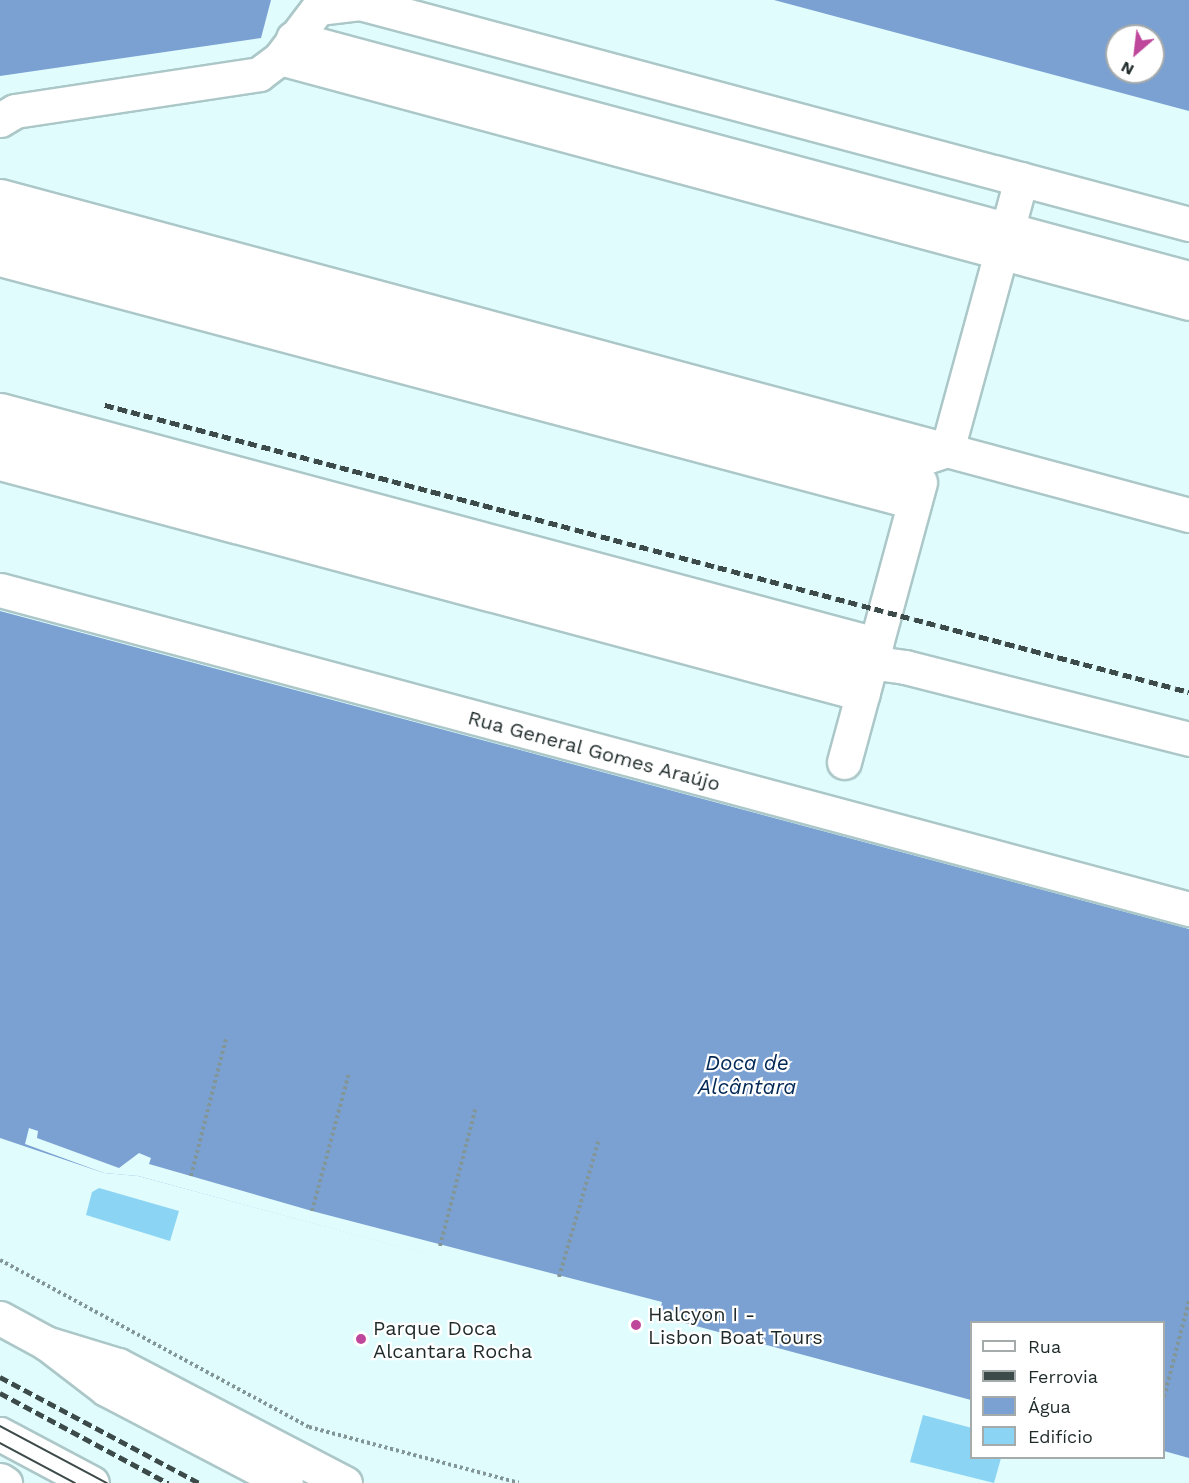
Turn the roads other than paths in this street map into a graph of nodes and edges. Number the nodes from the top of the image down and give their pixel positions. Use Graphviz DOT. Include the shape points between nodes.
graph roads {
  1 [pos="287,48"];
  2 [pos="0,120"];
  3 [pos="1021,179"];
  4 [pos="0,196"];
  5 [pos="1189,224"];
  6 [pos="0,227"];
  7 [pos="1005,241"];
  8 [pos="0,258"];
  9 [pos="1189,278"];
  10 [pos="1189,303"];
  11 [pos="0,410"];
  12 [pos="0,435"];
  13 [pos="937,454"];
  14 [pos="0,463"];
  15 [pos="914,502"];
  16 [pos="1189,515"];
  17 [pos="0,590"];
  18 [pos="873,653"];
  19 [pos="863,694"];
  20 [pos="1189,739"];
  21 [pos="844,762"];
  22 [pos="1189,909"];
  23 [pos="0,1318"];
  24 [pos="210,1427"];
  25 [pos="0,1434"];
  26 [pos="0,1480"];
  27 [pos="5,1483"];
  28 [pos="93,1483"];
  29 [pos="286,1483"];
  30 [pos="345,1483"];
  1 -- 2 [label="street" via="270,69 248,77 15,111"];
  1 -- 3 [label="street" via="318,8 360,3"];
  1 -- 7 [label="street"];
  3 -- 5 [label="street"];
  3 -- 7 [label="street"];
  4 -- 13 [label="street"];
  6 -- 13 [label="street" via="896,467"];
  7 -- 9 [label="street"];
  7 -- 10 [label="street"];
  7 -- 13 [label="street"];
  8 -- 15 [label="street"];
  11 -- 18 [label="street"];
  12 -- 18 [label="street" via="826,656"];
  13 -- 15 [label="street"];
  13 -- 16 [label="street"];
  14 -- 19 [label="street"];
  15 -- 18 [label="street"];
  17 -- 22 [label="street, Rua General Gomes Araújo"];
  18 -- 19 [label="street"];
  18 -- 20 [label="street"];
  19 -- 21 [label="street"];
  23 -- 24 [label="street" via="46,1343 118,1365"];
  24 -- 29 [label="street"];
  24 -- 30 [label="street"];
  25 -- 28 [label="street"];
  26 -- 27 [label="street"];
}
